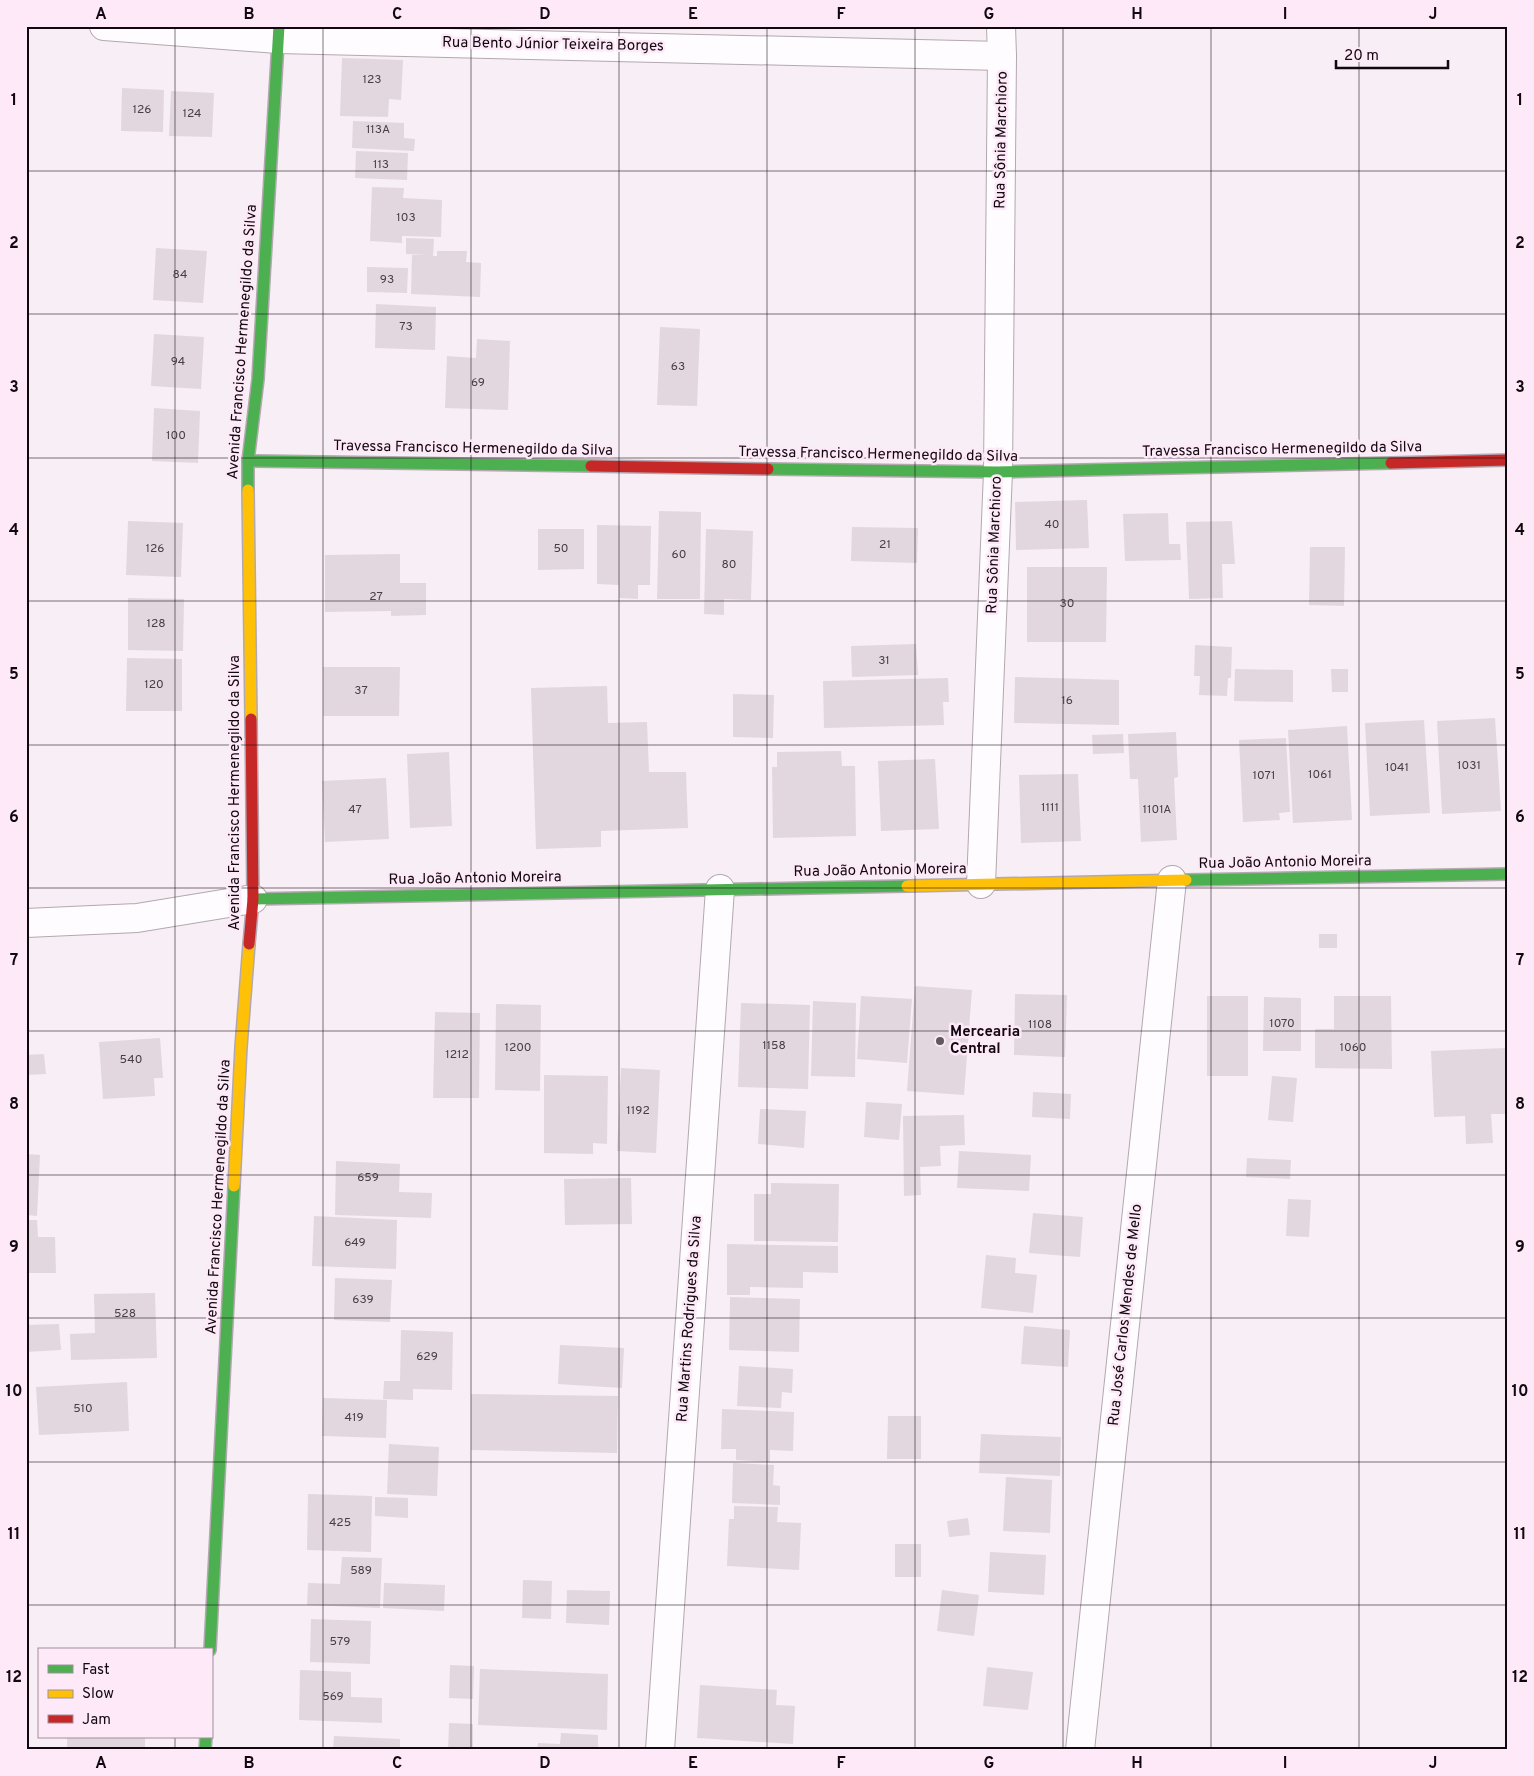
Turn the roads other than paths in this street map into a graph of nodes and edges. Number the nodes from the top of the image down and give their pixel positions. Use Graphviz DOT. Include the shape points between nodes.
graph roads {
  1 [pos="104,26"];
  2 [pos="1001,26"];
  3 [pos="279,32"];
  4 [pos="1002,56"];
  5 [pos="1508,460"];
  6 [pos="248,461"];
  7 [pos="998,472"];
  8 [pos="1508,874"];
  9 [pos="1172,880"];
  10 [pos="980,884"];
  11 [pos="720,889"];
  12 [pos="253,899"];
  13 [pos="26,923"];
  14 [pos="210,1648"];
  15 [pos="660,1750"];
  16 [pos="1080,1750"];
  1 -- 3 [label="street, Rua Bento Júnior Teixeira Borges"];
  2 -- 4 [label="street, Rua Sônia Marchioro"];
  3 -- 4 [label="street, Rua Bento Júnior Teixeira Borges"];
  3 -- 6 [label="main road, Avenida Francisco Hermenegildo da Silva" via="258,379"];
  4 -- 7 [label="street, Rua Sônia Marchioro"];
  5 -- 7 [label="main road, Travessa Francisco Hermenegildo da Silva"];
  6 -- 7 [label="main road, Travessa Francisco Hermenegildo da Silva"];
  6 -- 12 [label="main road, Avenida Francisco Hermenegildo da Silva"];
  7 -- 10 [label="street, Rua Sônia Marchioro"];
  8 -- 9 [label="main road, Rua João Antonio Moreira"];
  9 -- 10 [label="main road, Rua João Antonio Moreira"];
  9 -- 16 [label="street, Rua José Carlos Mendes de Mello"];
  10 -- 11 [label="main road, Rua João Antonio Moreira"];
  11 -- 12 [label="main road, Rua João Antonio Moreira"];
  11 -- 15 [label="street, Rua Martins Rodrigues da Silva"];
  12 -- 13 [label="street" via="137,918"];
  12 -- 14 [label="main road, Avenida Francisco Hermenegildo da Silva" via="242,1047"];
}
